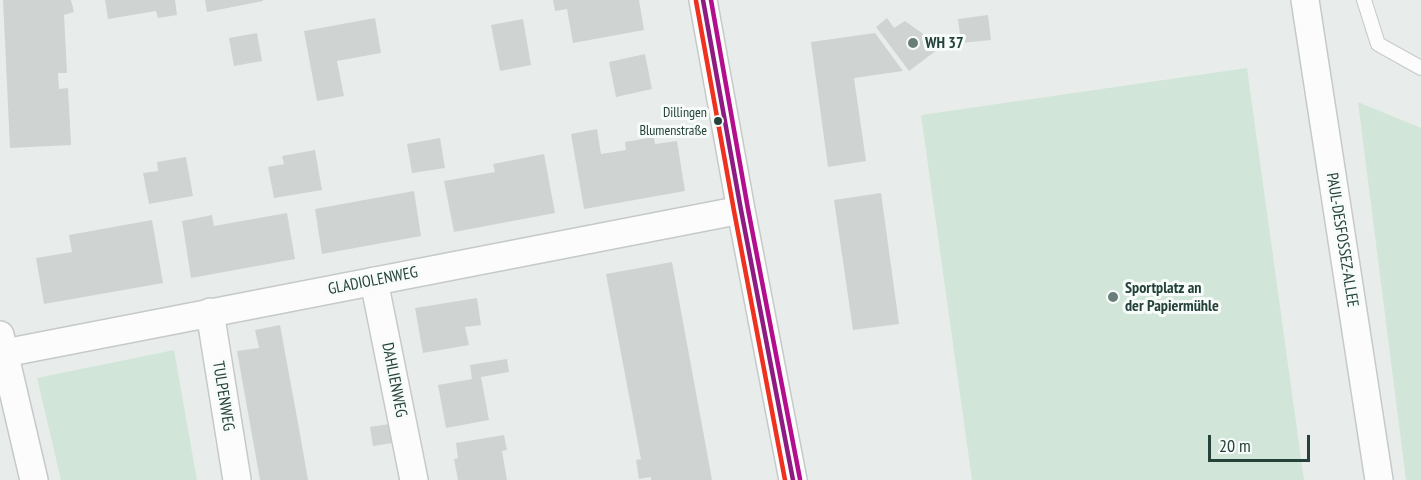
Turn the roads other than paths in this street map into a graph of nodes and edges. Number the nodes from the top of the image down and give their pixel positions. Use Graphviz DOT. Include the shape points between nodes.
graph roads {
  1 [pos="703,0"];
  2 [pos="1305,0"];
  3 [pos="1364,0"];
  4 [pos="1421,68"];
  5 [pos="741,210"];
  6 [pos="374,281"];
  7 [pos="210,312"];
  8 [pos="2,344"];
  9 [pos="34,480"];
  10 [pos="237,480"];
  11 [pos="414,480"];
  12 [pos="793,480"];
  13 [pos="1379,480"];
  1 -- 5 [label="street"];
  2 -- 13 [label="street, PAUL-DESFOSSEZ-ALLEE"];
  3 -- 4 [label="lane" via="1378,44"];
  5 -- 6 [label="street, GLADIOLENWEG"];
  5 -- 12 [label="street"];
  6 -- 7 [label="street, GLADIOLENWEG"];
  6 -- 11 [label="street, DAHLIENWEG"];
  7 -- 8 [label="street, GLADIOLENWEG"];
  7 -- 10 [label="street, TULPENWEG"];
  8 -- 9 [label="street"];
}
